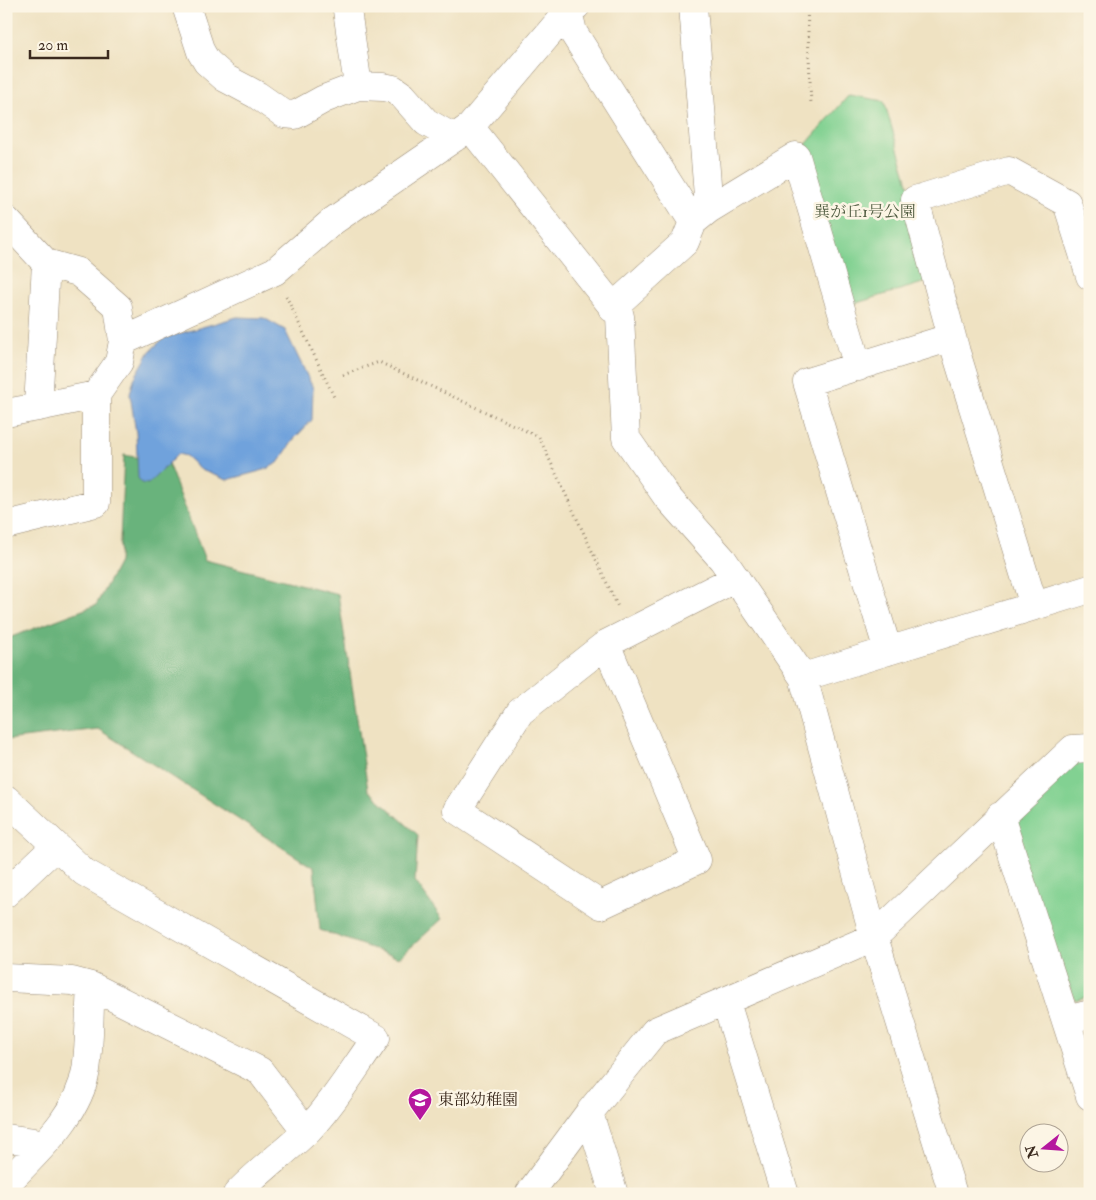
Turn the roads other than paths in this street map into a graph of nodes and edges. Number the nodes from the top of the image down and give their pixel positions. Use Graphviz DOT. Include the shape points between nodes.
graph roads {
  1 [pos="186,6"];
  2 [pos="693,6"];
  3 [pos="570,8"];
  4 [pos="347,10"];
  5 [pos="358,86"];
  6 [pos="462,132"];
  7 [pos="701,215"];
  8 [pos="6,220"];
  9 [pos="46,263"];
  10 [pos="1090,276"];
  11 [pos="612,308"];
  12 [pos="952,337"];
  13 [pos="123,340"];
  14 [pos="858,367"];
  15 [pos="96,395"];
  16 [pos="38,407"];
  17 [pos="6,413"];
  18 [pos="6,525"];
  19 [pos="736,578"];
  20 [pos="1090,589"];
  21 [pos="1034,606"];
  22 [pos="618,638"];
  23 [pos="888,651"];
  24 [pos="803,677"];
  25 [pos="1090,748"];
  26 [pos="6,799"];
  27 [pos="1000,816"];
  28 [pos="56,846"];
  29 [pos="6,893"];
  30 [pos="874,937"];
  31 [pos="6,978"];
  32 [pos="91,986"];
  33 [pos="726,1002"];
  34 [pos="1078,1017"];
  35 [pos="1090,1096"];
  36 [pos="589,1113"];
  37 [pos="306,1131"];
  38 [pos="6,1138"];
  39 [pos="40,1148"];
  40 [pos="6,1184"];
  41 [pos="236,1194"];
  42 [pos="528,1194"];
  43 [pos="614,1194"];
  44 [pos="785,1194"];
  45 [pos="953,1194"];
  1 -- 5 [label="street" via="207,62 226,78 284,114 294,115"];
  2 -- 7 [label="street"];
  3 -- 6 [label="street"];
  3 -- 7 [label="street" via="573,32"];
  4 -- 5 [label="street"];
  5 -- 6 [label="street" via="393,89 426,122"];
  6 -- 11 [label="street"];
  6 -- 13 [label="street" via="333,221 275,271"];
  7 -- 11 [label="street" via="685,242"];
  7 -- 14 [label="street" via="796,156"];
  8 -- 9 [label="street"];
  9 -- 13 [label="street" via="78,272 118,308"];
  9 -- 16 [label="street"];
  10 -- 12 [label="street" via="1067,203 1009,171 915,200"];
  11 -- 19 [label="street" via="620,316 626,438 668,497"];
  12 -- 14 [label="street"];
  12 -- 21 [label="street"];
  13 -- 15 [label="street" via="119,362"];
  14 -- 23 [label="street" via="807,382"];
  15 -- 16 [label="street"];
  15 -- 18 [label="street" via="96,503"];
  16 -- 17 [label="street"];
  19 -- 22 [label="street"];
  19 -- 24 [label="street"];
  20 -- 21 [label="street"];
  21 -- 23 [label="street"];
  22 -- 22 [label="street" via="697,860 601,905 457,810 520,712"];
  23 -- 24 [label="street"];
  24 -- 30 [label="street"];
  25 -- 27 [label="street" via="1073,749"];
  26 -- 28 [label="street"];
  27 -- 30 [label="street"];
  27 -- 34 [label="street"];
  28 -- 29 [label="street"];
  28 -- 37 [label="street" via="84,872 376,1038 321,1116"];
  30 -- 33 [label="street"];
  30 -- 45 [label="street"];
  31 -- 32 [label="street" via="72,981"];
  32 -- 37 [label="street" via="260,1071"];
  32 -- 39 [label="street" via="86,1070 81,1088 71,1109"];
  33 -- 36 [label="street" via="655,1031"];
  33 -- 44 [label="street"];
  34 -- 35 [label="street"];
  36 -- 42 [label="street"];
  36 -- 43 [label="street"];
  37 -- 41 [label="street"];
  38 -- 39 [label="street" via="35,1142"];
  39 -- 40 [label="street"];
}
